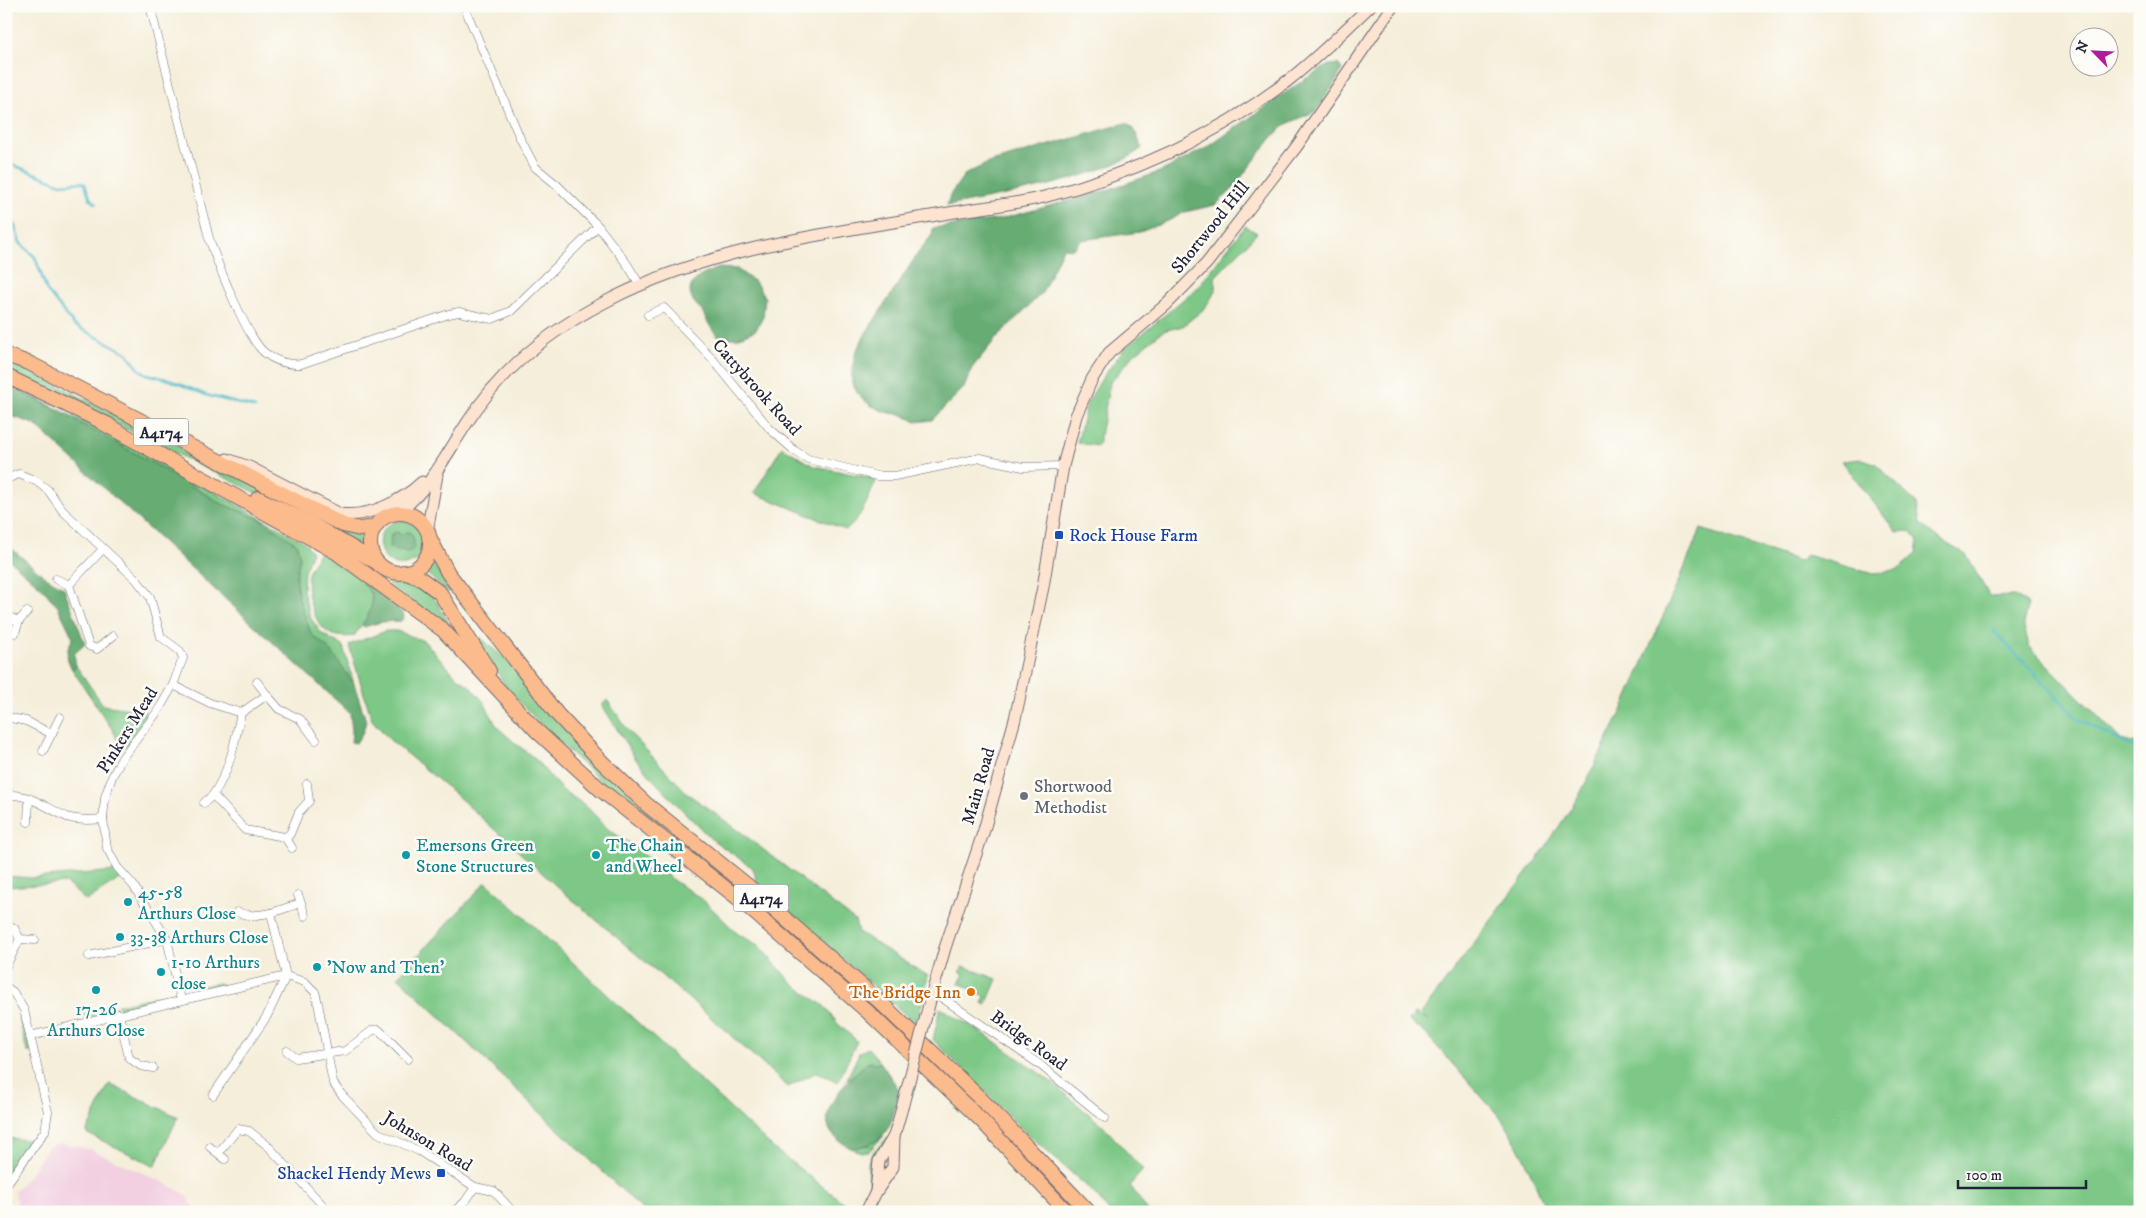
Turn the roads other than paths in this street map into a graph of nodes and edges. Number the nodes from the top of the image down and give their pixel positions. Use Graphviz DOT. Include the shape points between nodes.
graph roads {
  1 [pos="150,6"];
  2 [pos="464,6"];
  3 [pos="1370,6"];
  4 [pos="1393,6"];
  5 [pos="598,226"];
  6 [pos="640,285"];
  7 [pos="648,314"];
  8 [pos="6,354"];
  9 [pos="6,376"];
  10 [pos="101,422"];
  11 [pos="182,442"];
  12 [pos="456,442"];
  13 [pos="1063,466"];
  14 [pos="436,475"];
  15 [pos="6,479"];
  16 [pos="398,513"];
  17 [pos="375,527"];
  18 [pos="428,534"];
  19 [pos="103,549"];
  20 [pos="376,562"];
  21 [pos="403,572"];
  22 [pos="56,579"];
  23 [pos="69,585"];
  24 [pos="27,612"];
  25 [pos="6,616"];
  26 [pos="18,621"];
  27 [pos="15,633"];
  28 [pos="114,636"];
  29 [pos="257,682"];
  30 [pos="172,685"];
  31 [pos="267,695"];
  32 [pos="505,697"];
  33 [pos="241,713"];
  34 [pos="6,717"];
  35 [pos="60,717"];
  36 [pos="52,734"];
  37 [pos="316,740"];
  38 [pos="43,751"];
  39 [pos="307,784"];
  40 [pos="11,795"];
  41 [pos="213,795"];
  42 [pos="28,798"];
  43 [pos="309,801"];
  44 [pos="204,803"];
  45 [pos="317,805"];
  46 [pos="103,819"];
  47 [pos="28,822"];
  48 [pos="286,837"];
  49 [pos="292,848"];
  50 [pos="298,895"];
  51 [pos="301,903"];
  52 [pos="236,912"];
  53 [pos="271,913"];
  54 [pos="305,916"];
  55 [pos="6,924"];
  56 [pos="20,939"];
  57 [pos="168,939"];
  58 [pos="35,940"];
  59 [pos="109,952"];
  60 [pos="89,956"];
  61 [pos="110,961"];
  62 [pos="6,966"];
  63 [pos="286,976"];
  64 [pos="6,987"];
  65 [pos="932,994"];
  66 [pos="181,1000"];
  67 [pos="119,1014"];
  68 [pos="30,1036"];
  69 [pos="287,1051"];
  70 [pos="328,1055"];
  71 [pos="408,1059"];
  72 [pos="153,1068"];
  73 [pos="213,1095"];
  74 [pos="1105,1118"];
  75 [pos="210,1146"];
  76 [pos="219,1152"];
  77 [pos="225,1159"];
  78 [pos="6,1185"];
  79 [pos="475,1187"];
  80 [pos="326,1211"];
  81 [pos="453,1212"];
  82 [pos="513,1212"];
  83 [pos="866,1212"];
  84 [pos="1067,1212"];
  85 [pos="1088,1212"];
  1 -- 5 [label="street" via="214,252 254,339 263,352 273,358 288,365 301,364 459,312 492,319 502,316 511,311"];
  2 -- 5 [label="street" via="535,167"];
  3 -- 6 [label="main road" via="1317,57 1252,106 1188,143 1108,177 1041,198 813,235 748,249"];
  4 -- 13 [label="main road, Shortwood Hill" via="1297,146 1206,263 1167,304 1108,353 1076,416"];
  5 -- 6 [label="street"];
  6 -- 12 [label="main road" via="543,339 482,401"];
  7 -- 13 [label="street, Cattybrook Road" via="664,308 710,356 770,429 795,452 808,459 877,476 921,472 980,458 1024,467"];
  8 -- 11 [label="highway, A4174"];
  9 -- 10 [label="highway, A4174"];
  10 -- 20 [label="highway, A4174" via="308,522"];
  10 -- 32 [label="highway" via="303,532 359,567 443,630"];
  11 -- 12 [label="main road" via="248,467 340,514 353,516 392,502 413,490"];
  11 -- 17 [label="highway, A4174" via="343,525 360,529"];
  12 -- 14 [label="main road"];
  13 -- 65 [label="main road, Main Road" via="1015,719"];
  14 -- 16 [label="main road"];
  14 -- 18 [label="main road"];
  15 -- 19 [label="street, Pinkers Mead" via="19,474 36,481"];
  16 -- 17 [label="highway" via="385,517"];
  16 -- 18 [label="highway" via="416,518"];
  17 -- 20 [label="highway" via="370,541"];
  18 -- 21 [label="highway" via="428,551 421,563"];
  18 -- 85 [label="highway, A4174" via="448,573 557,714 601,761 646,804 748,886 878,1000 989,1107"];
  19 -- 23 [label="street"];
  19 -- 30 [label="street, Pinkers Mead" via="150,597 161,637 180,651 183,658"];
  20 -- 21 [label="highway" via="388,570"];
  21 -- 32 [label="highway, A4174" via="420,578 440,593"];
  22 -- 23 [label="street"];
  23 -- 28 [label="street" via="89,646 97,649"];
  24 -- 26 [label="street"];
  25 -- 26 [label="street"];
  26 -- 27 [label="street"];
  29 -- 31 [label="street"];
  30 -- 33 [label="street"];
  30 -- 46 [label="street, Pinkers Mead" via="112,777 105,797"];
  31 -- 33 [label="street"];
  31 -- 37 [label="street" via="279,709 300,719"];
  32 -- 84 [label="highway, A4174" via="601,790 739,899 868,1012 981,1120"];
  33 -- 41 [label="street" via="230,765"];
  34 -- 36 [label="street" via="26,721"];
  35 -- 36 [label="street"];
  36 -- 38 [label="street"];
  39 -- 43 [label="street"];
  40 -- 42 [label="street"];
  41 -- 44 [label="street"];
  41 -- 48 [label="street" via="245,830"];
  42 -- 46 [label="street" via="68,817"];
  42 -- 47 [label="street"];
  43 -- 45 [label="street"];
  43 -- 48 [label="street" via="299,812"];
  46 -- 57 [label="street, Pinkers Mead" via="107,848 117,867 134,886"];
  48 -- 49 [label="street"];
  50 -- 51 [label="street"];
  51 -- 53 [label="street"];
  51 -- 54 [label="street"];
  52 -- 53 [label="street" via="253,916"];
  53 -- 63 [label="street"];
  55 -- 56 [label="street" via="14,928"];
  56 -- 58 [label="street"];
  56 -- 62 [label="street"];
  57 -- 59 [label="street"];
  57 -- 66 [label="street, Pinkers Mead"];
  59 -- 60 [label="street"];
  59 -- 61 [label="street"];
  63 -- 66 [label="street"];
  63 -- 70 [label="street, Johnson Road" via="305,982 314,992"];
  63 -- 73 [label="street" via="267,1016"];
  64 -- 68 [label="street" via="24,1010"];
  65 -- 74 [label="street, Bridge Road" via="1039,1064"];
  65 -- 83 [label="main road, Main Road, bridge" via="894,1136 879,1161 876,1192"];
  66 -- 67 [label="street"];
  67 -- 68 [label="street"];
  67 -- 72 [label="street" via="129,1058 141,1066"];
  68 -- 78 [label="street" via="48,1122 40,1140"];
  69 -- 70 [label="street" via="296,1058"];
  70 -- 71 [label="street" via="345,1051 373,1030 379,1030"];
  70 -- 79 [label="street, Johnson Road" via="337,1088 378,1133 419,1151"];
  75 -- 76 [label="street"];
  76 -- 77 [label="street"];
  76 -- 80 [label="street" via="238,1128 249,1130 268,1146"];
  79 -- 81 [label="street"];
  79 -- 82 [label="street, Johnson Road" via="494,1191"];
}
